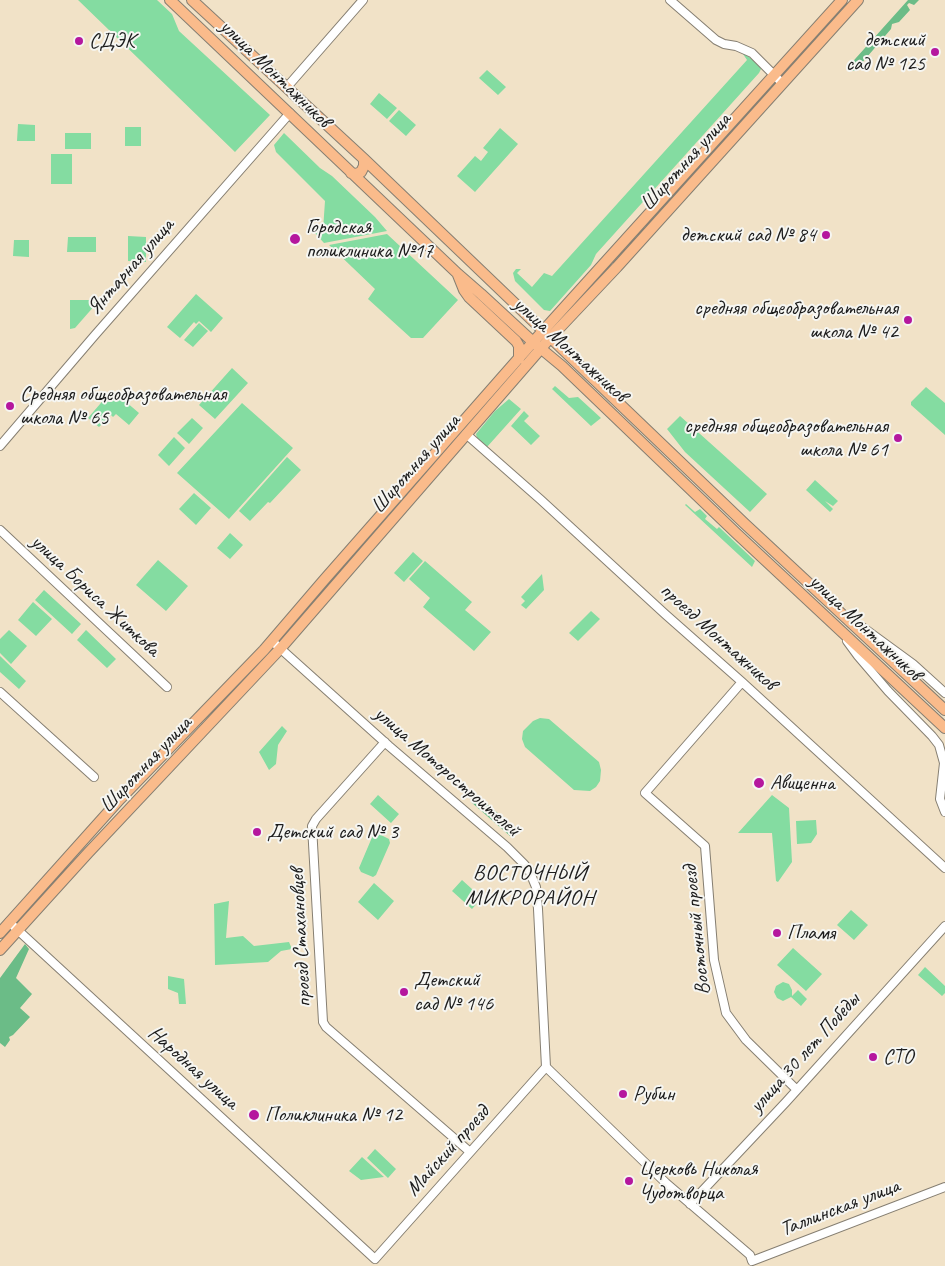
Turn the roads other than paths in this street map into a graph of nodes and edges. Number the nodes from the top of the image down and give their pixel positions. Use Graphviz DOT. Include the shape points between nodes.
graph roads {
  1 [pos="170,0"];
  2 [pos="192,0"];
  3 [pos="670,0"];
  4 [pos="842,0"];
  5 [pos="858,0"];
  6 [pos="357,2"];
  7 [pos="215,22"];
  8 [pos="205,33"];
  9 [pos="778,79"];
  10 [pos="287,87"];
  11 [pos="290,113"];
  12 [pos="364,159"];
  13 [pos="351,173"];
  14 [pos="458,274"];
  15 [pos="547,334"];
  16 [pos="537,346"];
  17 [pos="519,359"];
  18 [pos="466,434"];
  19 [pos="0,446"];
  20 [pos="396,497"];
  21 [pos="405,505"];
  22 [pos="378,518"];
  23 [pos="387,526"];
  24 [pos="0,530"];
  25 [pos="826,599"];
  26 [pos="840,631"];
  27 [pos="272,641"];
  28 [pos="280,649"];
  29 [pos="742,682"];
  30 [pos="167,687"];
  31 [pos="0,692"];
  32 [pos="945,693"];
  33 [pos="945,710"];
  34 [pos="945,728"];
  35 [pos="385,742"];
  36 [pos="94,777"];
  37 [pos="139,780"];
  38 [pos="150,789"];
  39 [pos="120,799"];
  40 [pos="131,809"];
  41 [pos="945,812"];
  42 [pos="945,868"];
  43 [pos="9,922"];
  44 [pos="945,926"];
  45 [pos="18,930"];
  46 [pos="0,932"];
  47 [pos="0,950"];
  48 [pos="546,1067"];
  49 [pos="796,1089"];
  50 [pos="470,1152"];
  51 [pos="945,1186"];
  52 [pos="690,1204"];
  53 [pos="376,1259"];
  54 [pos="752,1264"];
  1 -- 8 [label="main road, улица Монтажников"];
  2 -- 7 [label="main road, улица Монтажников"];
  3 -- 9 [label="street" via="716,40 745,49"];
  4 -- 9 [label="main road, Широтная улица"];
  5 -- 9 [label="main road, Широтная улица"];
  6 -- 10 [label="street"];
  7 -- 8 [label="main road" via="205,22"];
  7 -- 10 [label="main road, улица Монтажников"];
  8 -- 11 [label="main road, улица Монтажников"];
  9 -- 15 [label="main road, Широтная улица"];
  10 -- 12 [label="main road, улица Монтажников"];
  11 -- 13 [label="main road, улица Монтажников"];
  11 -- 19 [label="street, Янтарная улица"];
  12 -- 13 [label="main road" via="362,172"];
  12 -- 15 [label="main road, улица Монтажников"];
  13 -- 14 [label="main road, улица Монтажников"];
  14 -- 16 [label="main road, улица Монтажников"];
  14 -- 17 [label="main road" via="469,297 516,341"];
  15 -- 16 [label="main road, Широтная улица"];
  15 -- 25 [label="main road, улица Монтажников"];
  16 -- 17 [label="main road, Широтная улица"];
  16 -- 18 [label="main road, Широтная улица"];
  16 -- 26 [label="main road, улица Монтажников" via="611,412"];
  17 -- 20 [label="main road, Широтная улица"];
  18 -- 21 [label="main road, Широтная улица"];
  18 -- 29 [label="street, проезд Монтажников"];
  20 -- 21 [label="main road" via="397,505"];
  20 -- 22 [label="main road, Широтная улица"];
  21 -- 23 [label="main road, Широтная улица"];
  22 -- 23 [label="main road" via="386,518"];
  22 -- 27 [label="main road, Широтная улица"];
  23 -- 28 [label="main road, Широтная улица"];
  24 -- 30 [label="street, улица Бориса Житкова"];
  25 -- 32 [label="street" via="913,664"];
  25 -- 33 [label="main road, улица Монтажников"];
  26 -- 34 [label="main road, улица Монтажников"];
  26 -- 41 [label="street" via="880,683 939,745 944,763 940,799"];
  27 -- 28 [label="street, улица Моторостроителей"];
  27 -- 37 [label="main road, Широтная улица"];
  28 -- 35 [label="street, улица Моторостроителей"];
  28 -- 38 [label="main road, Широтная улица"];
  29 -- 42 [label="street, проезд Монтажников"];
  29 -- 49 [label="street, Восточный проезд" via="645,792 705,846 714,960 726,1013 746,1040"];
  31 -- 36 [label="street"];
  35 -- 48 [label="street, улица Моторостроителей" via="529,870 536,887 538,909"];
  35 -- 50 [label="street, проезд Стахановцев" via="312,826 323,1022"];
  37 -- 38 [label="main road" via="142,790"];
  37 -- 39 [label="main road, Широтная улица"];
  38 -- 40 [label="main road, Широтная улица"];
  39 -- 40 [label="main road" via="129,797 133,805"];
  39 -- 43 [label="main road, Широтная улица"];
  40 -- 45 [label="main road, Широтная улица"];
  43 -- 45 [label="street, Народная улица"];
  43 -- 46 [label="main road, Широтная улица"];
  44 -- 49 [label="street, улица 30 лет Победы"];
  45 -- 47 [label="main road, Широтная улица"];
  45 -- 53 [label="street, Народная улица"];
  48 -- 50 [label="street, Майский проезд"];
  48 -- 52 [label="street"];
  49 -- 52 [label="street, улица 30 лет Победы"];
  50 -- 53 [label="street, Майский проезд"];
  51 -- 54 [label="street, Таллинская улица"];
  52 -- 54 [label="street" via="750,1255"];
}
